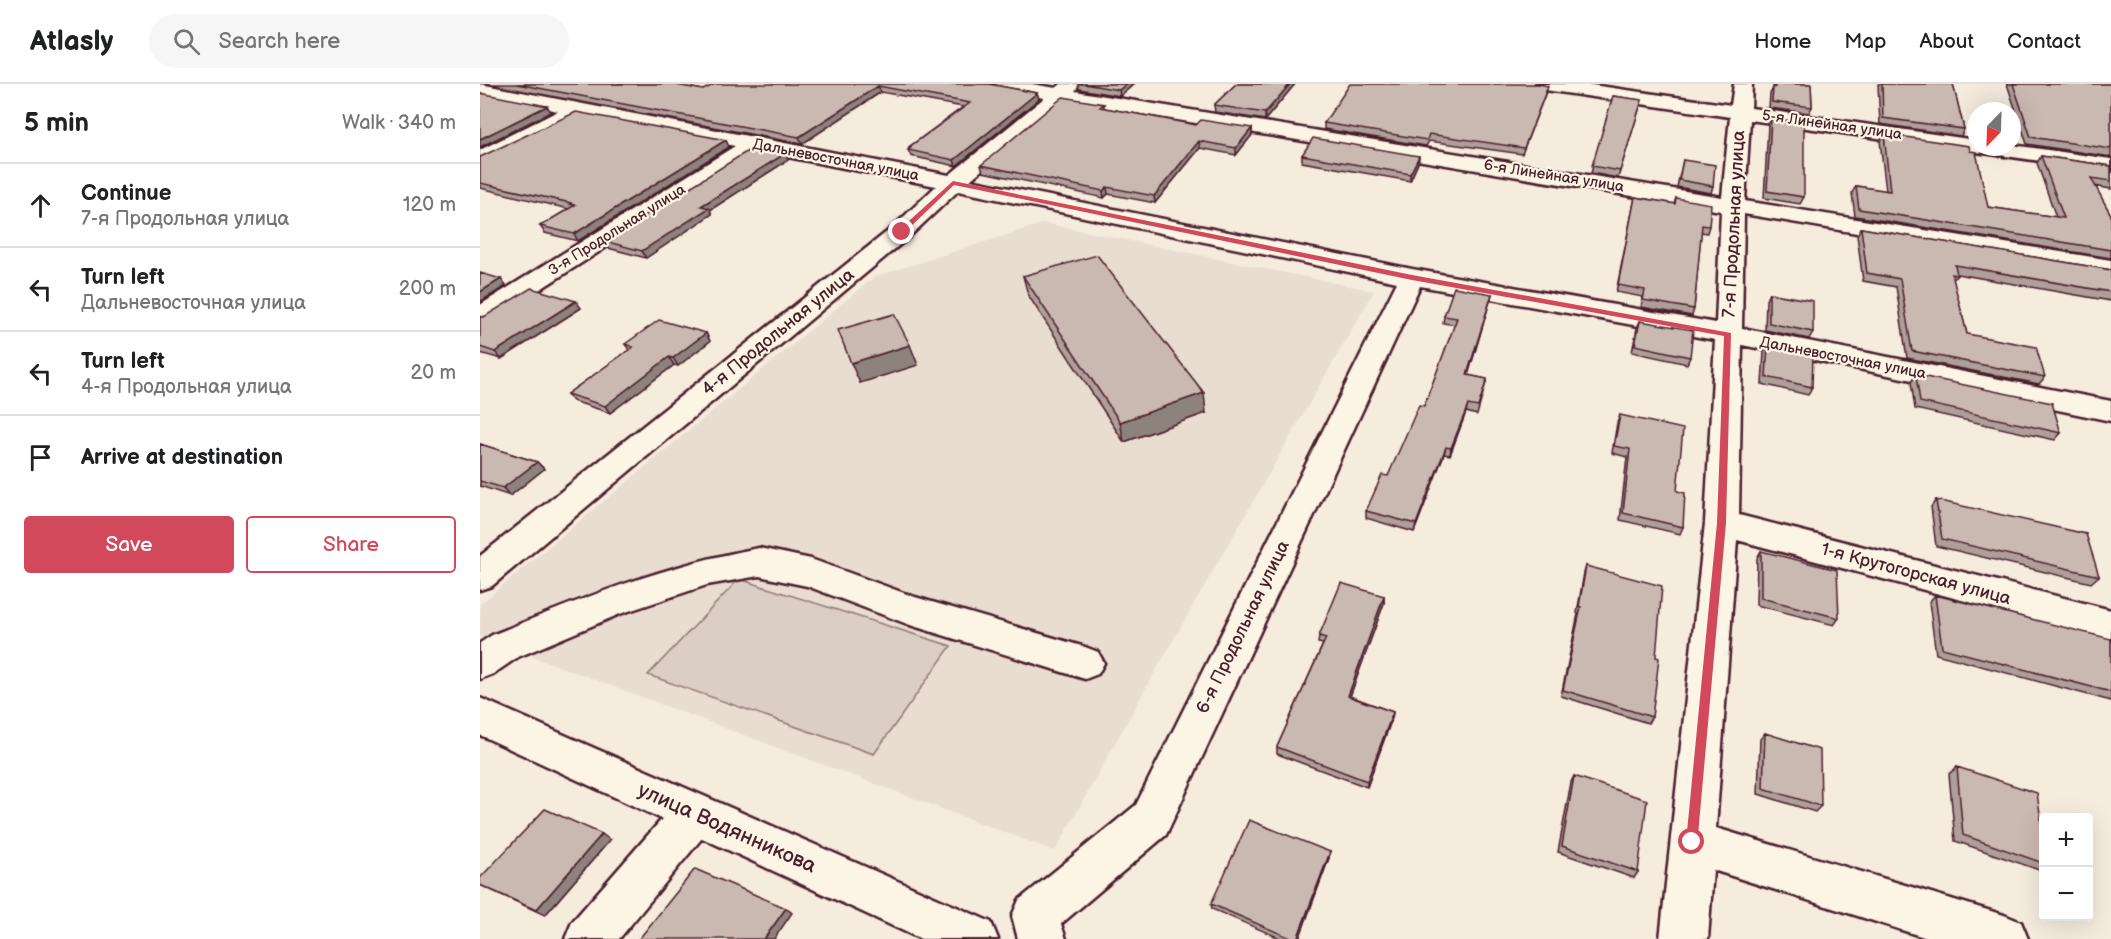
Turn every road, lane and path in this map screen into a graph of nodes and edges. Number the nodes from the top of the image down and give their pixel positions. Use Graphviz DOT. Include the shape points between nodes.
graph roads {
  1 [pos="996,84"];
  2 [pos="1545,84"];
  3 [pos="1066,89"];
  4 [pos="480,90"];
  5 [pos="1742,98"];
  6 [pos="578,109"];
  7 [pos="755,143"];
  8 [pos="1967,144"];
  9 [pos="2021,152"];
  10 [pos="480,158"];
  11 [pos="2111,165"];
  12 [pos="953,183"];
  13 [pos="1733,206"];
  14 [pos="2111,268"];
  15 [pos="1412,278"];
  16 [pos="480,316"];
  17 [pos="1728,334"];
  18 [pos="2111,411"];
  19 [pos="1722,523"];
  20 [pos="480,576"];
  21 [pos="2111,625"];
  22 [pos="480,663"];
  23 [pos="1085,663"];
  24 [pos="480,716"];
  25 [pos="694,814"];
  26 [pos="1692,842"];
  27 [pos="589,939"];
  28 [pos="974,939"];
  29 [pos="1042,939"];
  30 [pos="1684,939"];
  31 [pos="2004,939"];
  1 -- 3 [label="street, 6-я Линейная улица"];
  2 -- 5 [label="street, 5-я Линейная улица"];
  3 -- 12 [label="street, 4-я Продольная улица"];
  3 -- 13 [label="street, 6-я Линейная улица"];
  4 -- 6 [label="street, Дальневосточная улица"];
  5 -- 8 [label="street, 5-я Линейная улица"];
  5 -- 13 [label="street, 7-я Продольная улица"];
  6 -- 7 [label="street, Дальневосточная улица"];
  6 -- 10 [label="street"];
  7 -- 12 [label="street, Дальневосточная улица"];
  7 -- 16 [label="street, 3-я Продольная улица"];
  9 -- 11 [label="street"];
  12 -- 15 [label="street, Дальневосточная улица"];
  12 -- 20 [label="street, 4-я Продольная улица" via="902,232"];
  13 -- 14 [label="street, 6-я Линейная улица"];
  13 -- 17 [label="street, 7-я Продольная улица"];
  15 -- 17 [label="street, Дальневосточная улица"];
  15 -- 29 [label="street, 6-я Продольная улица" via="1150,820 1035,916"];
  17 -- 18 [label="street, Дальневосточная улица"];
  17 -- 19 [label="street, 7-я Продольная улица"];
  19 -- 21 [label="street, 1-я Крутогорская улица"];
  19 -- 26 [label="street, 7-я Продольная улица"];
  22 -- 23 [label="street" via="505,646 608,603 707,571 759,562 811,573 910,610"];
  24 -- 25 [label="street, улица Водянникова"];
  25 -- 27 [label="street"];
  25 -- 28 [label="street, улица Водянникова"];
  26 -- 30 [label="street, 7-я Продольная улица"];
  26 -- 31 [label="street"];
}
